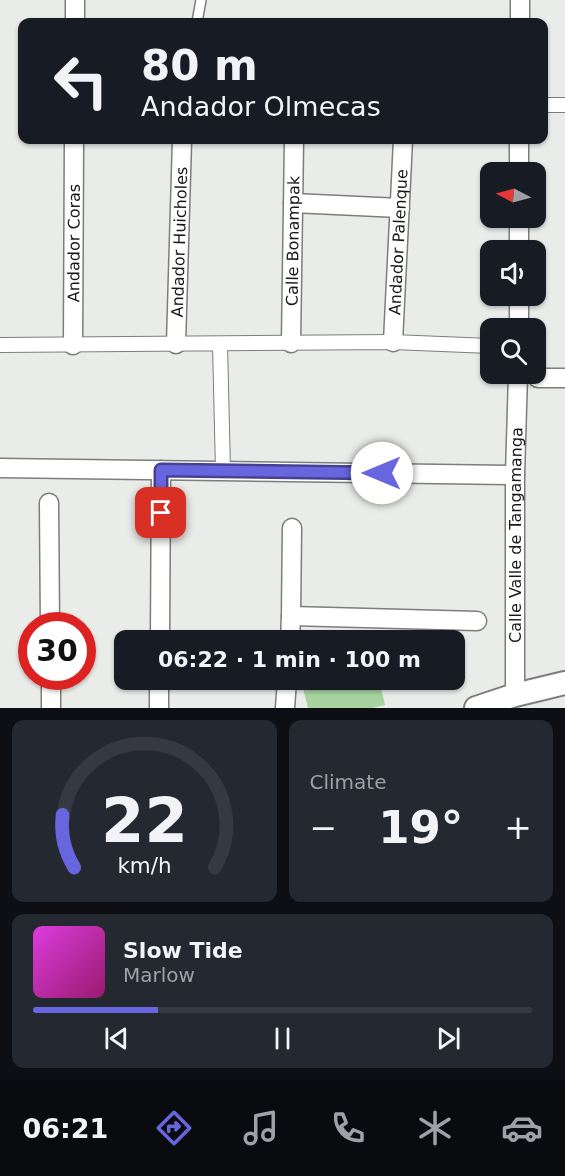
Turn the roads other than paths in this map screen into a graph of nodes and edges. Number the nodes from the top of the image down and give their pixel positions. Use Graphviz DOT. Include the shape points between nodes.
graph roads {
  1 [pos="75,0"];
  2 [pos="201,0"];
  3 [pos="520,0"];
  4 [pos="75,18"];
  5 [pos="198,18"];
  6 [pos="520,18"];
  7 [pos="548,105"];
  8 [pos="565,105"];
  9 [pos="74,144"];
  10 [pos="182,144"];
  11 [pos="294,144"];
  12 [pos="403,144"];
  13 [pos="519,144"];
  14 [pos="519,162"];
  15 [pos="293,203"];
  16 [pos="400,208"];
  17 [pos="393,342"];
  18 [pos="291,343"];
  19 [pos="176,344"];
  20 [pos="220,344"];
  21 [pos="0,345"];
  22 [pos="73,345"];
  23 [pos="480,346"];
  24 [pos="546,378"];
  25 [pos="565,378"];
  26 [pos="518,384"];
  27 [pos="0,468"];
  28 [pos="161,470"];
  29 [pos="223,471"];
  30 [pos="515,475"];
  31 [pos="50,503"];
  32 [pos="292,528"];
  33 [pos="50,612"];
  34 [pos="291,616"];
  35 [pos="477,621"];
  36 [pos="160,630"];
  37 [pos="290,630"];
  38 [pos="565,683"];
  39 [pos="51,690"];
  40 [pos="159,690"];
  41 [pos="286,690"];
  42 [pos="515,695"];
  43 [pos="51,708"];
  44 [pos="159,708"];
  45 [pos="285,708"];
  46 [pos="479,708"];
  1 -- 4 [label="street"];
  2 -- 5 [label="lane"];
  3 -- 6 [label="street"];
  7 -- 8 [label="street"];
  9 -- 22 [label="street, Andador Coras"];
  10 -- 19 [label="street, Andador Huicholes"];
  11 -- 15 [label="street, Calle Bonampak"];
  12 -- 16 [label="street, Andador Palenque"];
  13 -- 14 [label="street"];
  15 -- 16 [label="street"];
  15 -- 18 [label="street, Calle Bonampak"];
  16 -- 17 [label="street, Andador Palenque"];
  17 -- 18 [label="street"];
  17 -- 23 [label="street"];
  18 -- 20 [label="street"];
  19 -- 20 [label="street"];
  19 -- 22 [label="street"];
  20 -- 29 [label="street"];
  21 -- 22 [label="street"];
  24 -- 25 [label="street"];
  26 -- 30 [label="street, Calle Valle de Tangamanga"];
  27 -- 28 [label="street"];
  28 -- 29 [label="street"];
  28 -- 36 [label="street"];
  29 -- 30 [label="street"];
  30 -- 42 [label="street, Calle Valle de Tangamanga"];
  31 -- 33 [label="street"];
  32 -- 34 [label="street"];
  34 -- 35 [label="street"];
  34 -- 37 [label="street"];
  38 -- 42 [label="street"];
  39 -- 43 [label="street"];
  40 -- 44 [label="street"];
  41 -- 45 [label="street"];
  42 -- 46 [label="street"];
}
